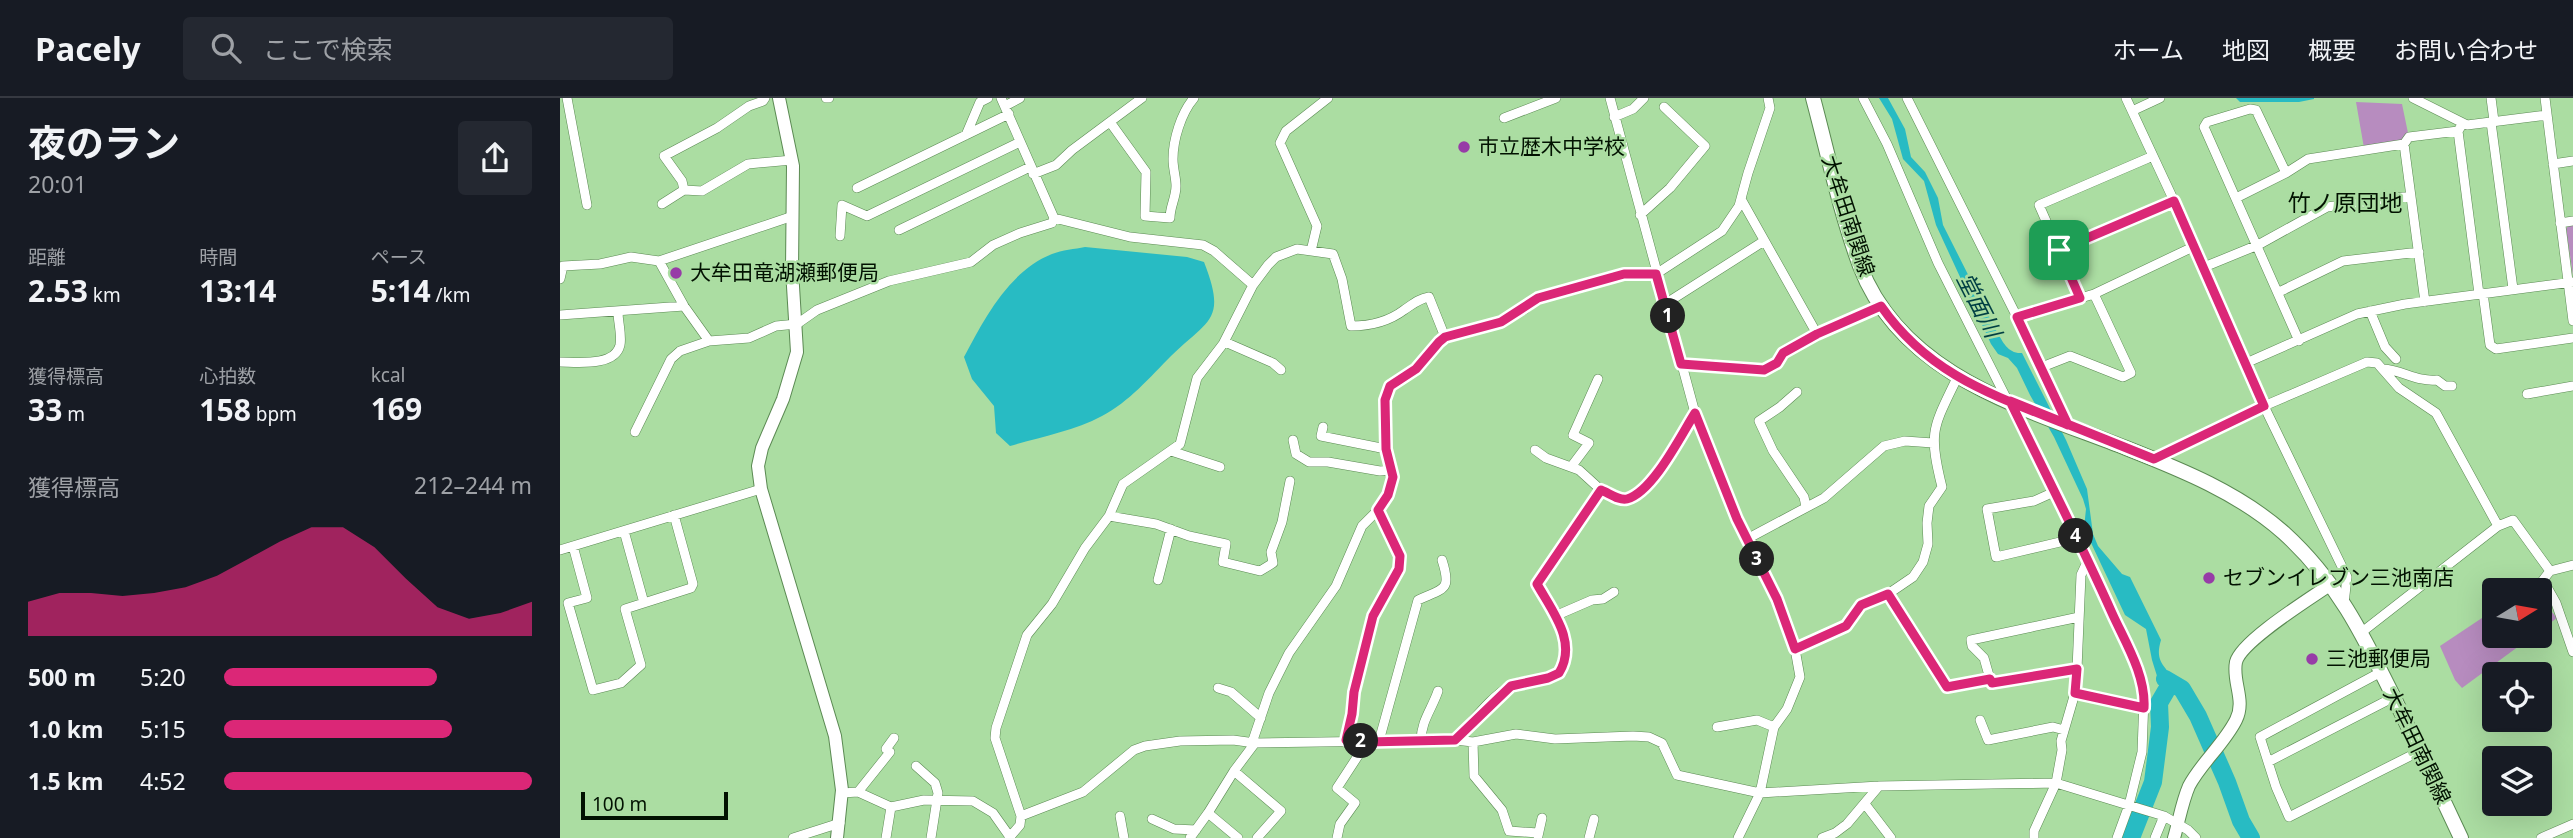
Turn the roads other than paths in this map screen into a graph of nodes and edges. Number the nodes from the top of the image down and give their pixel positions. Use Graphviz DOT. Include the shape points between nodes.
graph roads {
  1 [pos="567,98"];
  2 [pos="765,98"];
  3 [pos="779,98"];
  4 [pos="988,98"];
  5 [pos="1020,98"];
  6 [pos="1142,98"];
  7 [pos="1194,98"];
  8 [pos="1328,98"];
  9 [pos="1556,98"];
  10 [pos="1609,98"];
  11 [pos="1644,98"];
  12 [pos="1768,98"];
  13 [pos="1813,98"];
  14 [pos="1863,98"];
  15 [pos="1907,98"];
  16 [pos="2126,98"];
  17 [pos="2160,98"];
  18 [pos="2413,98"];
  19 [pos="2438,98"];
  20 [pos="2491,98"];
  21 [pos="2545,98"];
  22 [pos="1005,106"];
  23 [pos="1664,107"];
  24 [pos="2132,110"];
  25 [pos="2440,110"];
  26 [pos="2547,115"];
  27 [pos="1614,117"];
  28 [pos="1504,118"];
  29 [pos="2493,121"];
  30 [pos="1110,122"];
  31 [pos="2461,127"];
  32 [pos="967,135"];
  33 [pos="1020,142"];
  34 [pos="2404,144"];
  35 [pos="2153,156"];
  36 [pos="792,160"];
  37 [pos="2573,161"];
  38 [pos="2553,164"];
  39 [pos="1032,171"];
  40 [pos="2287,173"];
  41 [pos="857,188"];
  42 [pos="684,190"];
  43 [pos="2411,196"];
  44 [pos="2236,198"];
  45 [pos="1741,199"];
  46 [pos="2174,201"];
  47 [pos="662,204"];
  48 [pos="587,205"];
  49 [pos="1640,215"];
  50 [pos="793,216"];
  51 [pos="1054,218"];
  52 [pos="2573,221"];
  53 [pos="2560,223"];
  54 [pos="899,230"];
  55 [pos="840,236"];
  56 [pos="1764,241"];
  57 [pos="2258,245"];
  58 [pos="2195,246"];
  59 [pos="2059,250"];
  60 [pos="1311,251"];
  61 [pos="2420,252"];
  62 [pos="659,261"];
  63 [pos="2204,267"];
  64 [pos="1656,274"];
  65 [pos="560,279"];
  66 [pos="2571,282"];
  67 [pos="1253,285"];
  68 [pos="2513,289"];
  69 [pos="2279,292"];
  70 [pos="2481,293"];
  71 [pos="2094,294"];
  72 [pos="2080,298"];
  73 [pos="2426,302"];
  74 [pos="1665,304"];
  75 [pos="684,306"];
  76 [pos="1881,306"];
  77 [pos="2370,311"];
  78 [pos="618,312"];
  79 [pos="560,315"];
  80 [pos="2017,317"];
  81 [pos="2573,321"];
  82 [pos="797,324"];
  83 [pos="1817,334"];
  84 [pos="1445,337"];
  85 [pos="2573,338"];
  86 [pos="709,341"];
  87 [pos="2299,341"];
  88 [pos="1224,342"];
  89 [pos="2396,359"];
  90 [pos="560,362"];
  91 [pos="2246,363"];
  92 [pos="1681,364"];
  93 [pos="2042,367"];
  94 [pos="2383,369"];
  95 [pos="1281,370"];
  96 [pos="1957,378"];
  97 [pos="1598,379"];
  98 [pos="2452,386"];
  99 [pos="2573,386"];
  100 [pos="1797,392"];
  101 [pos="2527,394"];
  102 [pos="2010,401"];
  103 [pos="2264,406"];
  104 [pos="1695,413"];
  105 [pos="2068,425"];
  106 [pos="1323,427"];
  107 [pos="635,432"];
  108 [pos="1293,440"];
  109 [pos="1933,443"];
  110 [pos="1386,449"];
  111 [pos="1535,450"];
  112 [pos="1171,451"];
  113 [pos="2154,459"];
  114 [pos="1220,467"];
  115 [pos="1571,467"];
  116 [pos="1391,470"];
  117 [pos="1290,481"];
  118 [pos="761,489"];
  119 [pos="1601,490"];
  120 [pos="2054,492"];
  121 [pos="1806,507"];
  122 [pos="1378,510"];
  123 [pos="674,515"];
  124 [pos="1109,516"];
  125 [pos="2498,526"];
  126 [pos="1171,529"];
  127 [pos="624,531"];
  128 [pos="2077,538"];
  129 [pos="1747,539"];
  130 [pos="573,546"];
  131 [pos="560,550"];
  132 [pos="2088,559"];
  133 [pos="1442,560"];
  134 [pos="2573,565"];
  135 [pos="2550,571"];
  136 [pos="1158,580"];
  137 [pos="2331,584"];
  138 [pos="1614,592"];
  139 [pos="1888,594"];
  140 [pos="645,603"];
  141 [pos="2344,605"];
  142 [pos="1555,616"];
  143 [pos="2079,617"];
  144 [pos="2362,632"];
  145 [pos="1795,649"];
  146 [pos="2573,652"];
  147 [pos="2077,669"];
  148 [pos="2381,672"];
  149 [pos="1990,679"];
  150 [pos="1218,688"];
  151 [pos="1438,691"];
  152 [pos="2075,693"];
  153 [pos="2394,697"];
  154 [pos="2144,708"];
  155 [pos="1261,718"];
  156 [pos="1980,720"];
  157 [pos="1717,727"];
  158 [pos="1774,727"];
  159 [pos="2064,730"];
  160 [pos="894,738"];
  161 [pos="1346,740"];
  162 [pos="1455,740"];
  163 [pos="1379,741"];
  164 [pos="1421,741"];
  165 [pos="1367,742"];
  166 [pos="1472,742"];
  167 [pos="1254,743"];
  168 [pos="2420,751"];
  169 [pos="2268,762"];
  170 [pos="916,766"];
  171 [pos="1234,771"];
  172 [pos="2056,783"];
  173 [pos="1879,786"];
  174 [pos="858,792"];
  175 [pos="842,793"];
  176 [pos="1760,793"];
  177 [pos="937,800"];
  178 [pos="1865,804"];
  179 [pos="2129,805"];
  180 [pos="891,807"];
  181 [pos="1208,813"];
  182 [pos="1021,816"];
  183 [pos="1120,816"];
  184 [pos="2164,816"];
  185 [pos="1542,818"];
  186 [pos="1152,819"];
  187 [pos="1594,819"];
  188 [pos="839,823"];
  189 [pos="2573,824"];
  190 [pos="2178,825"];
  191 [pos="1193,834"];
  192 [pos="1538,836"];
  193 [pos="793,838"];
  194 [pos="837,838"];
  195 [pos="886,838"];
  196 [pos="932,838"];
  197 [pos="1010,838"];
  198 [pos="1124,838"];
  199 [pos="1238,838"];
  200 [pos="1257,838"];
  201 [pos="1337,838"];
  202 [pos="1589,838"];
  203 [pos="1738,838"];
  204 [pos="1822,838"];
  205 [pos="1891,838"];
  206 [pos="2034,838"];
  207 [pos="2116,838"];
  208 [pos="2155,838"];
  209 [pos="2174,838"];
  210 [pos="2196,838"];
  211 [pos="2461,838"];
  212 [pos="2541,838"];
  1 -- 48 [label="street"];
  2 -- 42 [label="street" via="664,156"];
  3 -- 36 [label="street"];
  4 -- 32 [label="street" via="980,102"];
  5 -- 22 [label="street"];
  6 -- 30 [label="street"];
  7 -- 30 [label="street" via="1174,141 1176,190 1171,218 1145,216 1146,172"];
  8 -- 60 [label="street" via="1286,131 1280,143 1317,226"];
  9 -- 28 [label="street"];
  10 -- 27 [label="street"];
  11 -- 27 [label="street"];
  12 -- 45 [label="street" via="1770,108"];
  13 -- 76 [label="main road, 大牟田南関線" via="1860,268"];
  14 -- 102 [label="street" via="1888,144 1938,262"];
  15 -- 80 [label="street"];
  16 -- 24 [label="street"];
  17 -- 24 [label="street"];
  18 -- 25 [label="street"];
  19 -- 25 [label="street"];
  20 -- 29 [label="street"];
  21 -- 26 [label="street"];
  22 -- 32 [label="street"];
  22 -- 33 [label="street"];
  23 -- 49 [label="street" via="1705,146"];
  24 -- 35 [label="street"];
  25 -- 31 [label="street"];
  26 -- 29 [label="street"];
  26 -- 38 [label="street"];
  27 -- 49 [label="street"];
  29 -- 31 [label="street"];
  29 -- 68 [label="street"];
  30 -- 39 [label="street" via="1056,165"];
  31 -- 34 [label="street" via="2409,137"];
  31 -- 70 [label="street"];
  32 -- 41 [label="street"];
  33 -- 39 [label="street"];
  33 -- 55 [label="street" via="867,216 842,205"];
  34 -- 40 [label="street" via="2308,159"];
  34 -- 43 [label="street"];
  35 -- 46 [label="street"];
  35 -- 59 [label="street" via="2039,205"];
  36 -- 42 [label="street" via="748,164 702,191"];
  36 -- 50 [label="street"];
  37 -- 38 [label="street"];
  38 -- 53 [label="street"];
  39 -- 51 [label="street"];
  39 -- 54 [label="street"];
  40 -- 44 [label="street"];
  40 -- 44 [label="street" via="2256,110 2207,122 2203,124"];
  42 -- 47 [label="street"];
  43 -- 57 [label="street" via="2327,207"];
  43 -- 61 [label="street"];
  44 -- 57 [label="street"];
  45 -- 56 [label="street"];
  45 -- 64 [label="street" via="1722,231"];
  46 -- 58 [label="street"];
  46 -- 59 [label="street"];
  49 -- 64 [label="street"];
  50 -- 62 [label="street"];
  50 -- 82 [label="street"];
  51 -- 67 [label="street" via="1130,237 1203,246"];
  51 -- 82 [label="street" via="1052,223 993,245 971,262 889,281 817,310"];
  52 -- 53 [label="street"];
  53 -- 66 [label="street"];
  56 -- 74 [label="street"];
  56 -- 83 [label="street"];
  57 -- 63 [label="street"];
  57 -- 69 [label="street"];
  58 -- 63 [label="street"];
  58 -- 71 [label="street"];
  59 -- 72 [label="street"];
  60 -- 67 [label="street" via="1276,257"];
  60 -- 84 [label="street" via="1333,254 1351,326 1387,320 1418,299 1429,297"];
  61 -- 69 [label="street" via="2343,261"];
  61 -- 73 [label="street"];
  62 -- 65 [label="street" via="631,257 563,266"];
  62 -- 75 [label="street"];
  63 -- 91 [label="street"];
  64 -- 74 [label="street"];
  64 -- 84 [label="street" via="1624,274 1538,298 1489,326"];
  66 -- 68 [label="street"];
  66 -- 81 [label="street"];
  67 -- 88 [label="street"];
  68 -- 70 [label="street"];
  69 -- 87 [label="street"];
  70 -- 73 [label="street"];
  70 -- 85 [label="street" via="2490,345 2496,349"];
  71 -- 72 [label="street"];
  71 -- 93 [label="street" via="2131,373 2123,377 2070,356"];
  72 -- 80 [label="street"];
  73 -- 77 [label="street"];
  74 -- 92 [label="street"];
  75 -- 78 [label="street"];
  75 -- 86 [label="street"];
  76 -- 83 [label="street"];
  76 -- 96 [label="main road, 大牟田南関線" via="1913,345"];
  77 -- 87 [label="street"];
  77 -- 89 [label="street" via="2385,347"];
  78 -- 79 [label="street"];
  78 -- 90 [label="street" via="620,345 615,354 608,360"];
  80 -- 93 [label="street"];
  82 -- 86 [label="street" via="749,338"];
  82 -- 118 [label="street" via="794,369 758,466"];
  83 -- 92 [label="street" via="1764,370"];
  84 -- 110 [label="street" via="1416,369 1390,386 1385,400"];
  86 -- 107 [label="street" via="671,359"];
  87 -- 91 [label="street"];
  88 -- 95 [label="street"];
  88 -- 112 [label="street" via="1198,378 1185,432"];
  91 -- 103 [label="street"];
  92 -- 104 [label="street"];
  93 -- 105 [label="street"];
  94 -- 98 [label="street"];
  94 -- 103 [label="street" via="2367,362"];
  94 -- 125 [label="street" via="2399,388 2436,414"];
  96 -- 102 [label="main road, 大牟田南関線"];
  96 -- 109 [label="street" via="1935,424"];
  97 -- 115 [label="street" via="1573,435 1589,443"];
  99 -- 101 [label="street"];
  100 -- 121 [label="street" via="1759,421"];
  102 -- 105 [label="main road, 大牟田南関線"];
  102 -- 120 [label="street"];
  103 -- 113 [label="street"];
  103 -- 141 [label="street" via="2347,578"];
  104 -- 119 [label="street" via="1656,475 1637,494 1621,499"];
  104 -- 129 [label="street"];
  105 -- 113 [label="main road, 大牟田南関線"];
  106 -- 110 [label="street" via="1321,436"];
  108 -- 116 [label="street" via="1296,454 1309,462"];
  109 -- 121 [label="street" via="1905,441 1884,446 1824,498"];
  109 -- 139 [label="street" via="1942,487 1929,506 1923,562"];
  110 -- 116 [label="street"];
  111 -- 115 [label="street"];
  112 -- 114 [label="street"];
  112 -- 124 [label="street" via="1123,484"];
  113 -- 137 [label="main road, 大牟田南関線" via="2239,500 2282,531"];
  115 -- 119 [label="street"];
  116 -- 122 [label="street" via="1388,495"];
  117 -- 126 [label="street" via="1271,552 1273,563 1260,571 1223,562 1226,544"];
  118 -- 123 [label="street"];
  118 -- 175 [label="street" via="835,736"];
  119 -- 142 [label="street" via="1537,584"];
  120 -- 128 [label="street"];
  120 -- 128 [label="street" via="2034,501 1987,509 1996,557"];
  121 -- 129 [label="street"];
  122 -- 155 [label="street" via="1362,526 1336,586 1289,653"];
  122 -- 161 [label="street" via="1400,556 1399,569 1373,616"];
  123 -- 127 [label="street"];
  123 -- 140 [label="street" via="693,584"];
  124 -- 126 [label="street"];
  124 -- 182 [label="street" via="1027,635 996,728 995,738"];
  125 -- 135 [label="street" via="2513,520"];
  125 -- 144 [label="street"];
  126 -- 136 [label="street"];
  127 -- 130 [label="street"];
  127 -- 140 [label="street"];
  128 -- 132 [label="street"];
  129 -- 145 [label="street"];
  130 -- 131 [label="street"];
  130 -- 140 [label="street" via="587,598 568,603 593,690 621,683 641,666 625,608"];
  132 -- 143 [label="street" via="2081,576"];
  132 -- 154 [label="street" via="2138,671"];
  133 -- 163 [label="street" via="1447,584 1418,600"];
  134 -- 135 [label="street"];
  135 -- 146 [label="street" via="2543,580"];
  137 -- 141 [label="main road, 大牟田南関線"];
  137 -- 190 [label="street" via="2240,653 2236,663 2240,709 2189,787"];
  138 -- 142 [label="street"];
  139 -- 145 [label="street" via="1861,605 1846,626"];
  139 -- 149 [label="street" via="1947,687"];
  141 -- 144 [label="main road, 大牟田南関線"];
  142 -- 162 [label="street" via="1564,632 1566,650 1559,673 1511,686"];
  143 -- 147 [label="street"];
  143 -- 149 [label="street" via="1971,639 1984,658"];
  144 -- 148 [label="main road, 大牟田南関線"];
  145 -- 158 [label="street" via="1800,677"];
  147 -- 149 [label="street" via="1992,683"];
  147 -- 152 [label="street"];
  148 -- 153 [label="main road, 大牟田南関線"];
  148 -- 169 [label="street" via="2260,737"];
  150 -- 155 [label="street" via="1231,692"];
  151 -- 164 [label="street" via="1421,724"];
  152 -- 154 [label="street"];
  152 -- 159 [label="street"];
  153 -- 168 [label="main road, 大牟田南関線"];
  153 -- 169 [label="street"];
  154 -- 179 [label="street" via="2142,752"];
  155 -- 167 [label="street"];
  156 -- 159 [label="street" via="1988,740 2053,727"];
  157 -- 158 [label="street" via="1757,720"];
  158 -- 176 [label="street"];
  159 -- 172 [label="street"];
  160 -- 174 [label="street" via="886,748 890,752"];
  161 -- 165 [label="street"];
  161 -- 167 [label="street"];
  162 -- 164 [label="street"];
  162 -- 166 [label="street"];
  163 -- 164 [label="street"];
  163 -- 165 [label="street"];
  165 -- 201 [label="street" via="1337,788 1355,803 1340,824"];
  166 -- 176 [label="street" via="1516,734 1555,739 1649,737 1662,743 1677,775"];
  166 -- 192 [label="street" via="1474,776 1502,810 1508,831"];
  167 -- 171 [label="street"];
  167 -- 182 [label="street" via="1193,741 1145,746 1083,792"];
  168 -- 169 [label="street" via="2288,817"];
  168 -- 211 [label="main road, 大牟田南関線"];
  170 -- 177 [label="street" via="935,783"];
  171 -- 181 [label="street"];
  171 -- 200 [label="street" via="1281,811"];
  172 -- 173 [label="street"];
  172 -- 179 [label="street"];
  172 -- 206 [label="street"];
  173 -- 176 [label="street"];
  173 -- 178 [label="street"];
  174 -- 175 [label="street"];
  174 -- 180 [label="street"];
  175 -- 188 [label="street"];
  176 -- 203 [label="street"];
  177 -- 180 [label="street"];
  177 -- 196 [label="street"];
  177 -- 197 [label="street" via="986,807"];
  178 -- 204 [label="street" via="1847,824"];
  178 -- 205 [label="street"];
  179 -- 184 [label="street"];
  179 -- 207 [label="street"];
  180 -- 195 [label="street"];
  181 -- 191 [label="street"];
  181 -- 199 [label="street"];
  182 -- 197 [label="street"];
  183 -- 198 [label="street"];
  184 -- 190 [label="street"];
  184 -- 208 [label="street"];
  185 -- 192 [label="street"];
  186 -- 191 [label="street"];
  187 -- 202 [label="street"];
  188 -- 193 [label="street"];
  188 -- 194 [label="street"];
  189 -- 212 [label="street"];
  190 -- 209 [label="street"];
  190 -- 210 [label="street"];
}
